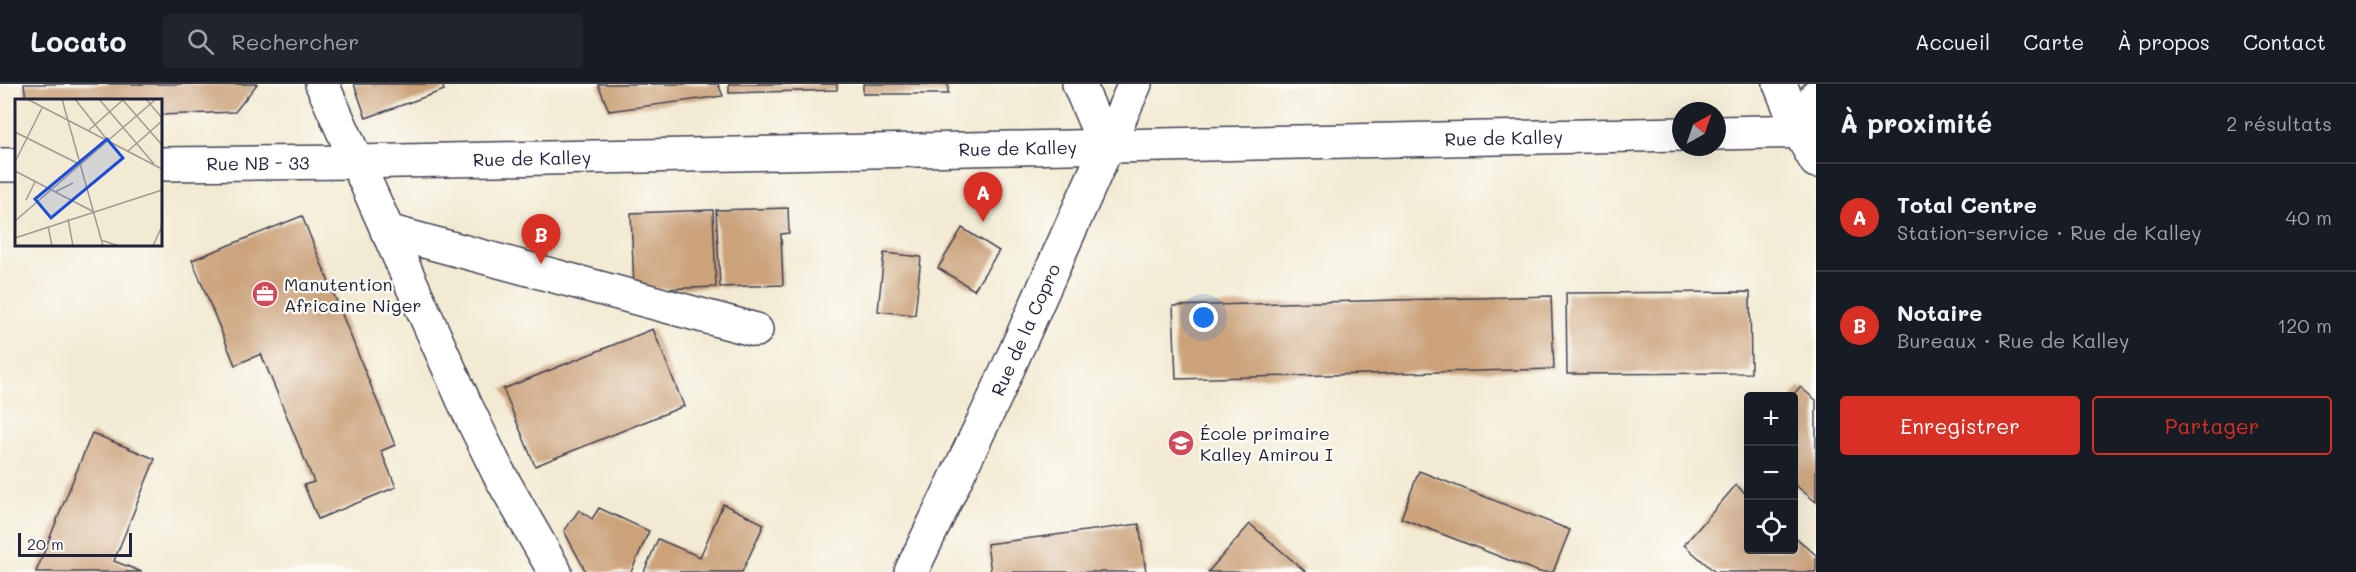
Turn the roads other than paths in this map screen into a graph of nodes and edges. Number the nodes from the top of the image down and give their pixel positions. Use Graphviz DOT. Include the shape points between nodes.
graph roads {
  1 [pos="322,84"];
  2 [pos="1079,84"];
  3 [pos="1135,84"];
  4 [pos="1780,84"];
  5 [pos="1816,96"];
  6 [pos="1808,131"];
  7 [pos="1726,133"];
  8 [pos="1672,134"];
  9 [pos="1106,148"];
  10 [pos="1816,161"];
  11 [pos="355,162"];
  12 [pos="162,164"];
  13 [pos="387,231"];
  14 [pos="756,330"];
  15 [pos="555,572"];
  16 [pos="911,572"];
  1 -- 11 [label="street"];
  2 -- 9 [label="street"];
  3 -- 9 [label="street, Rue de la Copro"];
  4 -- 6 [label="street"];
  5 -- 6 [label="street"];
  6 -- 7 [label="street"];
  6 -- 10 [label="street"];
  8 -- 9 [label="street, Rue de Kalley"];
  9 -- 11 [label="street, Rue de Kalley"];
  9 -- 16 [label="street, Rue de la Copro" via="997,393"];
  11 -- 12 [label="street, Rue NB - 33"];
  11 -- 13 [label="street"];
  13 -- 14 [label="street"];
  13 -- 15 [label="street" via="498,472"];
}
